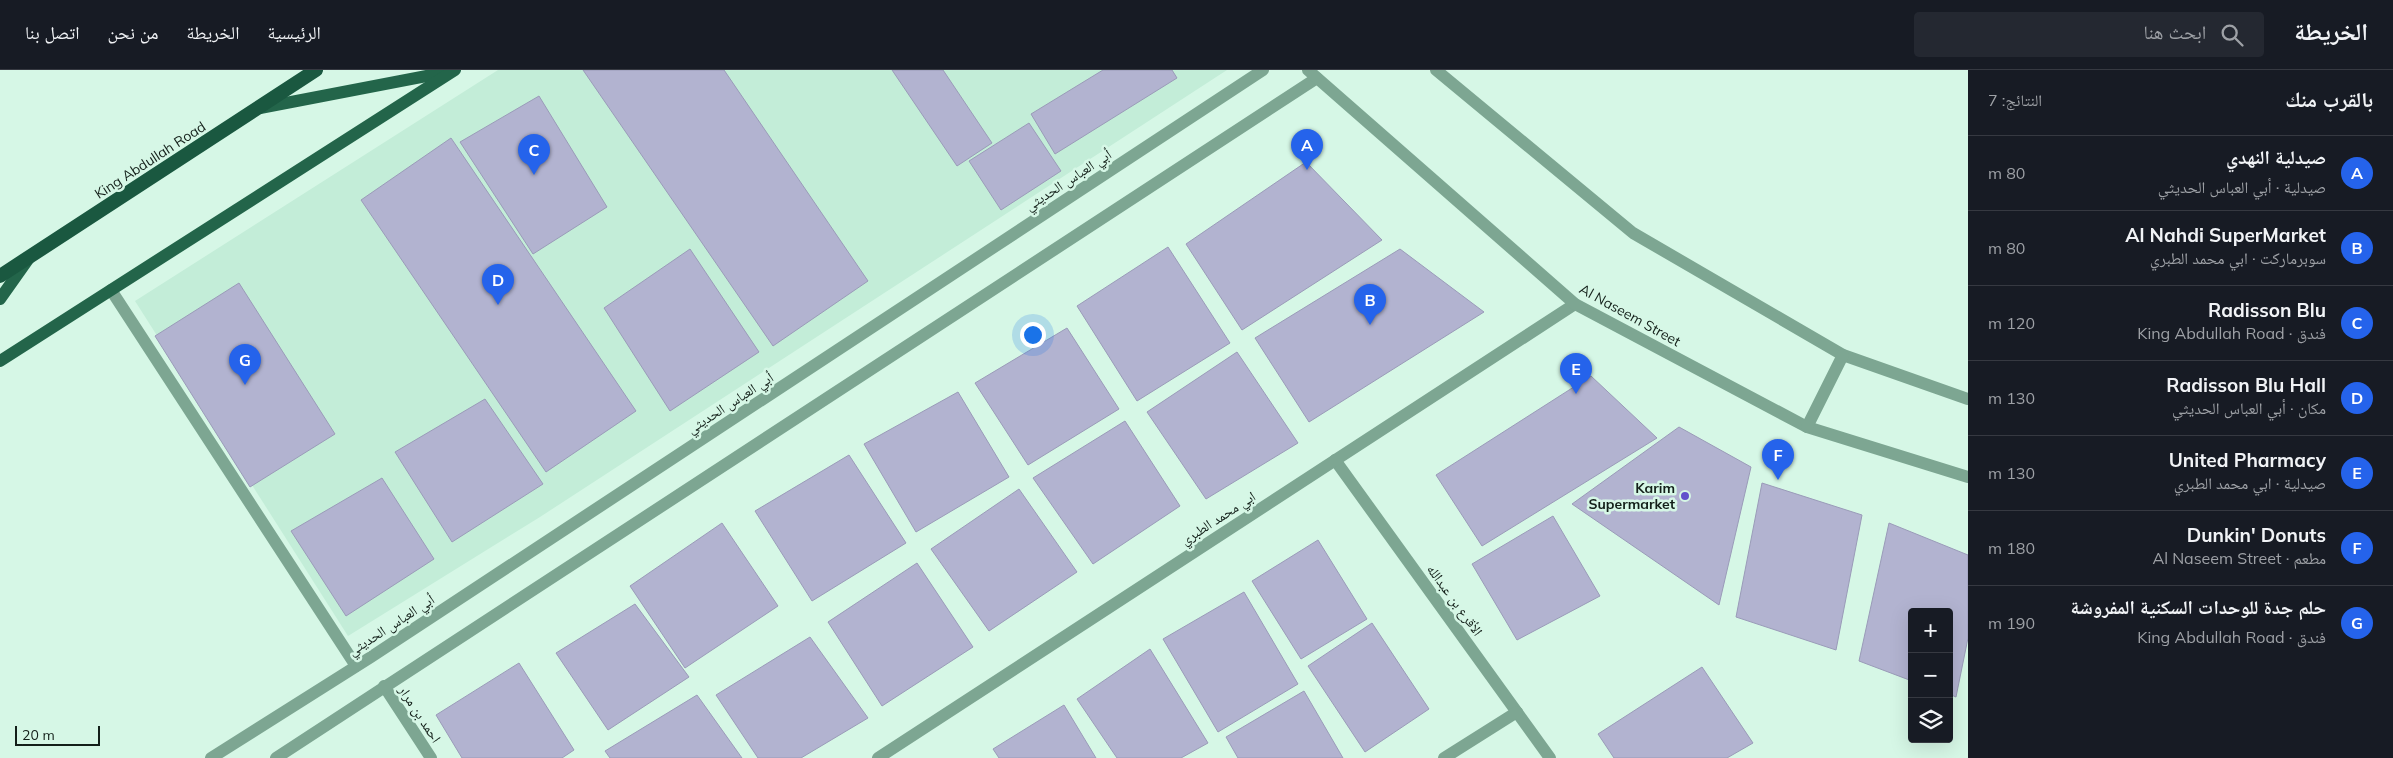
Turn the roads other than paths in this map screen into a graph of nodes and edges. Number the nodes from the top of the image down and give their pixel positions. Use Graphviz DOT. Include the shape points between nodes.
graph roads {
  1 [pos="316,70"];
  2 [pos="1263,70"];
  3 [pos="1436,70"];
  4 [pos="454,71"];
  5 [pos="1313,74"];
  6 [pos="260,108"];
  7 [pos="29,258"];
  8 [pos="0,276"];
  9 [pos="111,290"];
  10 [pos="0,299"];
  11 [pos="1575,304"];
  12 [pos="1843,355"];
  13 [pos="0,361"];
  14 [pos="1968,398"];
  15 [pos="1807,427"];
  16 [pos="1335,460"];
  17 [pos="1968,477"];
  18 [pos="356,666"];
  19 [pos="384,686"];
  20 [pos="1517,712"];
  21 [pos="211,758"];
  22 [pos="276,758"];
  23 [pos="431,758"];
  24 [pos="878,758"];
  25 [pos="1444,758"];
  26 [pos="1550,758"];
  1 -- 6 [label="highway, King Abdullah Road"];
  2 -- 18 [label="street, أبي العباس الحديثي"];
  3 -- 12 [label="street" via="1633,232"];
  4 -- 6 [label="main road"];
  4 -- 9 [label="main road"];
  5 -- 11 [label="street, Al Naseem Street"];
  5 -- 19 [label="street"];
  6 -- 7 [label="highway, King Abdullah Road"];
  7 -- 8 [label="highway, King Abdullah Road"];
  7 -- 10 [label="main road"];
  9 -- 13 [label="main road"];
  9 -- 18 [label="street"];
  11 -- 15 [label="street, Al Naseem Street"];
  11 -- 16 [label="street, ابي محمد الطبري"];
  12 -- 14 [label="street"];
  12 -- 15 [label="street"];
  15 -- 17 [label="street, Al Naseem Street"];
  16 -- 20 [label="street, الأقرع بن عبدالله"];
  16 -- 24 [label="street, ابي محمد الطبري"];
  18 -- 21 [label="street, أبي العباس الحديثي"];
  19 -- 22 [label="street"];
  19 -- 23 [label="street, احمد بن مرار"];
  20 -- 25 [label="street"];
  20 -- 26 [label="street, الأقرع بن عبدالله"];
}
